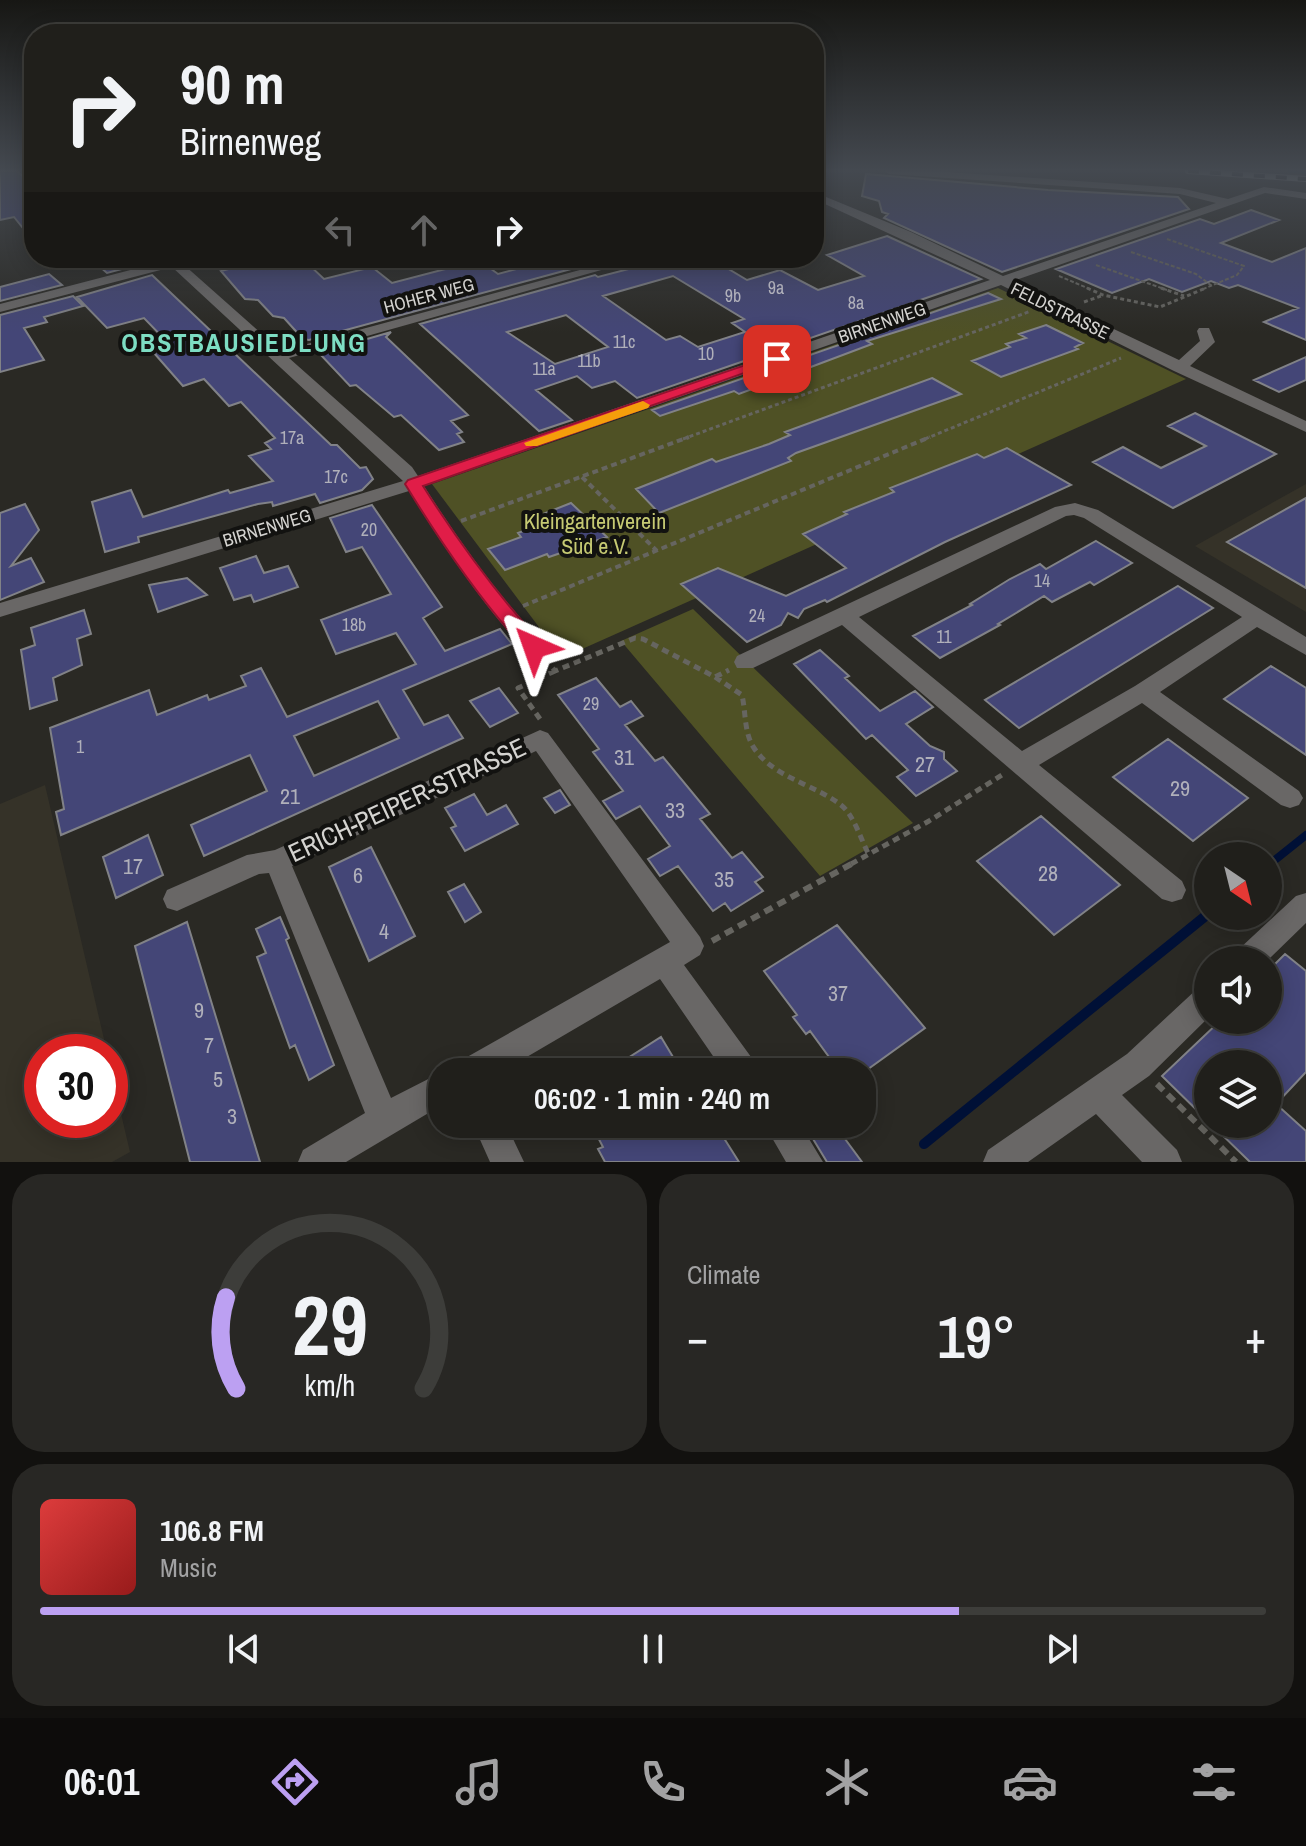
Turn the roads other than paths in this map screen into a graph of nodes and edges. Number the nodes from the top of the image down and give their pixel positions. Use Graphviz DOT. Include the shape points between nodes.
graph roads {
  1 [pos="884,225"];
  2 [pos="1176,225"];
  3 [pos="1073,257"];
  4 [pos="1092,264"];
  5 [pos="143,268"];
  6 [pos="181,268"];
  7 [pos="601,268"];
  8 [pos="1000,282"];
  9 [pos="0,308"];
  10 [pos="1204,331"];
  11 [pos="276,357"];
  12 [pos="1179,368"];
  13 [pos="1306,427"];
  14 [pos="413,484"];
  15 [pos="0,610"];
  16 [pos="844,616"];
  17 [pos="1257,617"];
  18 [pos="534,647"];
  19 [pos="1306,647"];
  20 [pos="745,662"];
  21 [pos="1143,692"];
  22 [pos="1022,763"];
  23 [pos="1290,798"];
  24 [pos="277,861"];
  25 [pos="1172,890"];
  26 [pos="177,899"];
  27 [pos="1306,905"];
  28 [pos="1263,946"];
  29 [pos="677,953"];
  30 [pos="1194,1011"];
  31 [pos="495,1058"];
  32 [pos="735,1058"];
  33 [pos="1099,1094"];
  34 [pos="428,1096"];
  35 [pos="384,1120"];
  36 [pos="496,1138"];
  37 [pos="790,1138"];
  38 [pos="315,1162"];
  39 [pos="507,1162"];
  40 [pos="806,1162"];
  41 [pos="1000,1162"];
  42 [pos="1165,1162"];
  1 -- 8 [label="street, FELDSTRASSE"];
  2 -- 3 [label="street, BIRNENWEG" via="1118,248"];
  3 -- 4 [label="street"];
  3 -- 8 [label="street, BIRNENWEG"];
  5 -- 9 [label="street"];
  6 -- 11 [label="street"];
  7 -- 11 [label="street, HOHER WEG"];
  8 -- 12 [label="street, FELDSTRASSE"];
  8 -- 14 [label="street, BIRNENWEG"];
  10 -- 12 [label="street" via="1208,342"];
  11 -- 14 [label="street" via="406,471"];
  12 -- 13 [label="street, FELDSTRASSE"];
  14 -- 15 [label="street, BIRNENWEG"];
  14 -- 18 [label="street" via="504,614"];
  16 -- 17 [label="street" via="1061,511 1075,509"];
  16 -- 20 [label="street"];
  16 -- 22 [label="street"];
  17 -- 19 [label="street"];
  17 -- 21 [label="street"];
  21 -- 22 [label="street"];
  21 -- 23 [label="street"];
  22 -- 25 [label="street"];
  24 -- 26 [label="street, ERICH-PEIPER-STRASSE" via="256,863"];
  24 -- 29 [label="street, ERICH-PEIPER-STRASSE" via="540,739"];
  24 -- 35 [label="street, ERICH-PEIPER-STRASSE"];
  27 -- 28 [label="street"];
  29 -- 31 [label="street"];
  29 -- 32 [label="street, ERICH-PEIPER-STRASSE"];
  30 -- 33 [label="street"];
  33 -- 41 [label="street"];
  33 -- 42 [label="street"];
  34 -- 35 [label="street"];
  35 -- 38 [label="street"];
  36 -- 39 [label="street"];
  37 -- 40 [label="street"];
}
